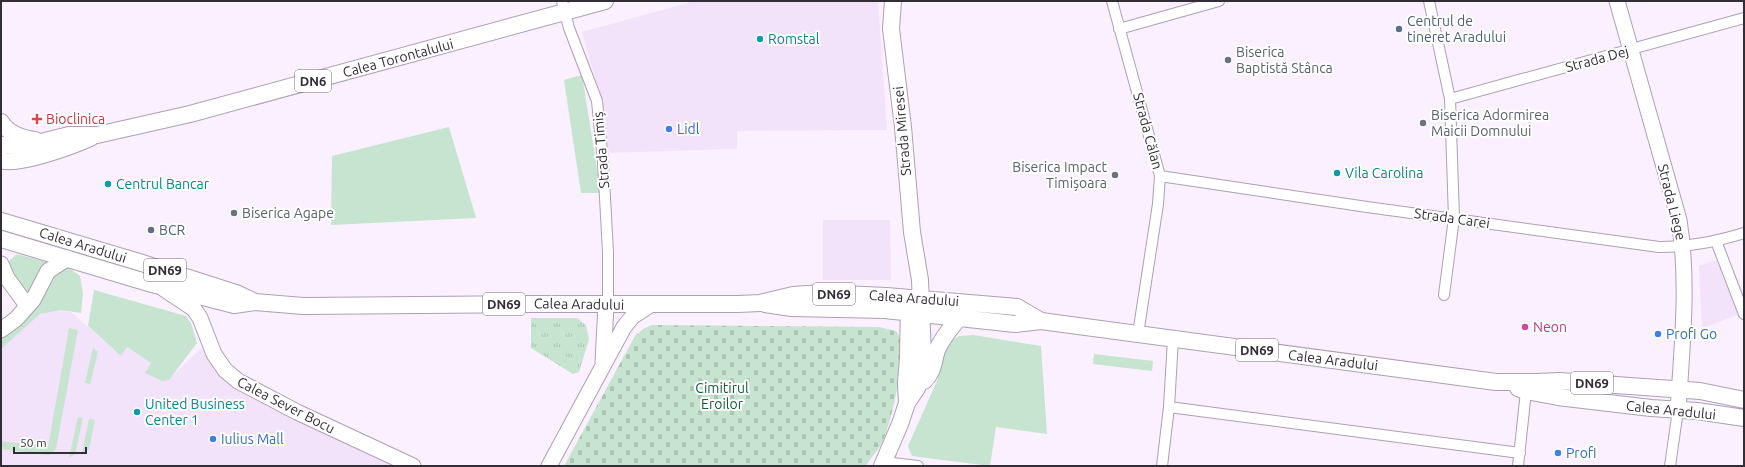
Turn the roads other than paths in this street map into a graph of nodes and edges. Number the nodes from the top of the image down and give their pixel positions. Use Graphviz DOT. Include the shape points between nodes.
graph roads {
  1 [pos="605,1"];
  2 [pos="884,1"];
  3 [pos="893,1"];
  4 [pos="1112,1"];
  5 [pos="1219,1"];
  6 [pos="1429,1"];
  7 [pos="1617,1"];
  8 [pos="563,6"];
  9 [pos="1744,18"];
  10 [pos="891,29"];
  11 [pos="1120,29"];
  12 [pos="1630,51"];
  13 [pos="1450,99"];
  14 [pos="1,122"];
  15 [pos="97,135"];
  16 [pos="48,140"];
  17 [pos="1,145"];
  18 [pos="3,164"];
  19 [pos="1160,176"];
  20 [pos="1454,218"];
  21 [pos="1,221"];
  22 [pos="1744,233"];
  23 [pos="1,239"];
  24 [pos="1716,241"];
  25 [pos="1683,247"];
  26 [pos="68,258"];
  27 [pos="1,264"];
  28 [pos="152,284"];
  29 [pos="1444,294"];
  30 [pos="915,298"];
  31 [pos="255,302"];
  32 [pos="760,303"];
  33 [pos="650,304"];
  34 [pos="606,305"];
  35 [pos="26,307"];
  36 [pos="915,314"];
  37 [pos="1744,314"];
  38 [pos="958,319"];
  39 [pos="1041,321"];
  40 [pos="1,330"];
  41 [pos="1138,334"];
  42 [pos="1173,339"];
  43 [pos="600,371"];
  44 [pos="1505,382"];
  45 [pos="917,388"];
  46 [pos="1679,390"];
  47 [pos="1526,391"];
  48 [pos="1744,400"];
  49 [pos="907,404"];
  50 [pos="1169,407"];
  51 [pos="1678,410"];
  52 [pos="1744,418"];
  53 [pos="1520,453"];
  54 [pos="883,464"];
  55 [pos="413,466"];
  56 [pos="549,466"];
  57 [pos="918,466"];
  58 [pos="1162,466"];
  59 [pos="1518,466"];
  60 [pos="1670,466"];
  1 -- 8 [label="main road, Calea Torontalului / DN6"];
  2 -- 10 [label="main road, Strada Miresei"];
  3 -- 10 [label="main road, Strada Miresei"];
  4 -- 11 [label="street, Strada Călan"];
  5 -- 11 [label="street"];
  6 -- 13 [label="street"];
  7 -- 12 [label="main road, Strada Liege"];
  8 -- 15 [label="main road, Calea Torontalului / DN6" via="190,114"];
  8 -- 34 [label="street, Strada Timiș" via="597,101 608,252"];
  9 -- 12 [label="street, Strada Dej"];
  10 -- 30 [label="main road, Strada Miresei" via="903,127"];
  11 -- 19 [label="street, Strada Călan"];
  12 -- 13 [label="street, Strada Dej"];
  12 -- 25 [label="main road, Strada Liege" via="1679,220"];
  13 -- 20 [label="street"];
  14 -- 16 [label="main road, DN6" via="15,135"];
  15 -- 16 [label="main road, Calea Torontalului / DN6" via="69,135"];
  15 -- 18 [label="main road, Calea Torontalului / DN6" via="71,147"];
  16 -- 17 [label="main road, Calea Torontalului / DN6" via="24,146"];
  19 -- 20 [label="street, Strada Carei"];
  19 -- 41 [label="street, Strada Călan"];
  20 -- 25 [label="street, Strada Carei" via="1652,246"];
  20 -- 29 [label="street"];
  21 -- 31 [label="main road, Calea Aradului / DN69" via="142,263 236,293"];
  22 -- 24 [label="street, Strada Carei"];
  23 -- 26 [label="main road, Calea Aradului / DN69"];
  24 -- 25 [label="street, Strada Carei"];
  24 -- 37 [label="street"];
  25 -- 46 [label="main road, Strada Liege" via="1683,328"];
  26 -- 28 [label="main road, Calea Aradului / DN69"];
  26 -- 35 [label="main road" via="48,271 33,300"];
  27 -- 35 [label="main road"];
  28 -- 31 [label="main road, Calea Aradului / DN69" via="234,305"];
  28 -- 55 [label="main road, Calea Sever Bocu" via="168,291 194,309 214,354 225,370 238,381 296,412"];
  30 -- 32 [label="main road, Calea Aradului / DN69" via="822,293 793,295"];
  30 -- 36 [label="main road, Strada Miresei"];
  30 -- 39 [label="main road, Calea Aradului / DN69" via="1017,307"];
  31 -- 34 [label="main road, Calea Aradului / DN69" via="303,306"];
  32 -- 33 [label="main road, Calea Aradului / DN69"];
  32 -- 36 [label="main road, Calea Aradului / DN69" via="792,308 835,308"];
  33 -- 34 [label="main road, Calea Aradului / DN69"];
  33 -- 43 [label="main road" via="628,321"];
  34 -- 43 [label="main road"];
  35 -- 40 [label="main road" via="16,319"];
  36 -- 38 [label="main road, Calea Aradului / DN69"];
  36 -- 45 [label="main road" via="923,355 922,372"];
  36 -- 49 [label="main road" via="908,358"];
  38 -- 39 [label="main road, Calea Aradului / DN69" via="1014,324"];
  38 -- 45 [label="main road" via="943,338 931,374"];
  39 -- 41 [label="main road, Calea Aradului / DN69"];
  41 -- 42 [label="main road, Calea Aradului / DN69"];
  42 -- 44 [label="main road, Calea Aradului / DN69"];
  42 -- 50 [label="street"];
  43 -- 56 [label="main road"];
  44 -- 46 [label="main road, Calea Aradului / DN69" via="1560,380"];
  44 -- 47 [label="main road, Calea Aradului / DN69"];
  45 -- 49 [label="main road"];
  46 -- 48 [label="main road, Calea Aradului / DN69" via="1700,390"];
  46 -- 51 [label="main road, Strada Liege"];
  47 -- 51 [label="main road, Calea Aradului / DN69" via="1578,400"];
  47 -- 53 [label="street"];
  49 -- 54 [label="main road"];
  50 -- 53 [label="street"];
  50 -- 58 [label="street"];
  51 -- 52 [label="main road, Calea Aradului / DN69"];
  51 -- 60 [label="street"];
  53 -- 59 [label="street"];
  54 -- 57 [label="street"];
}
